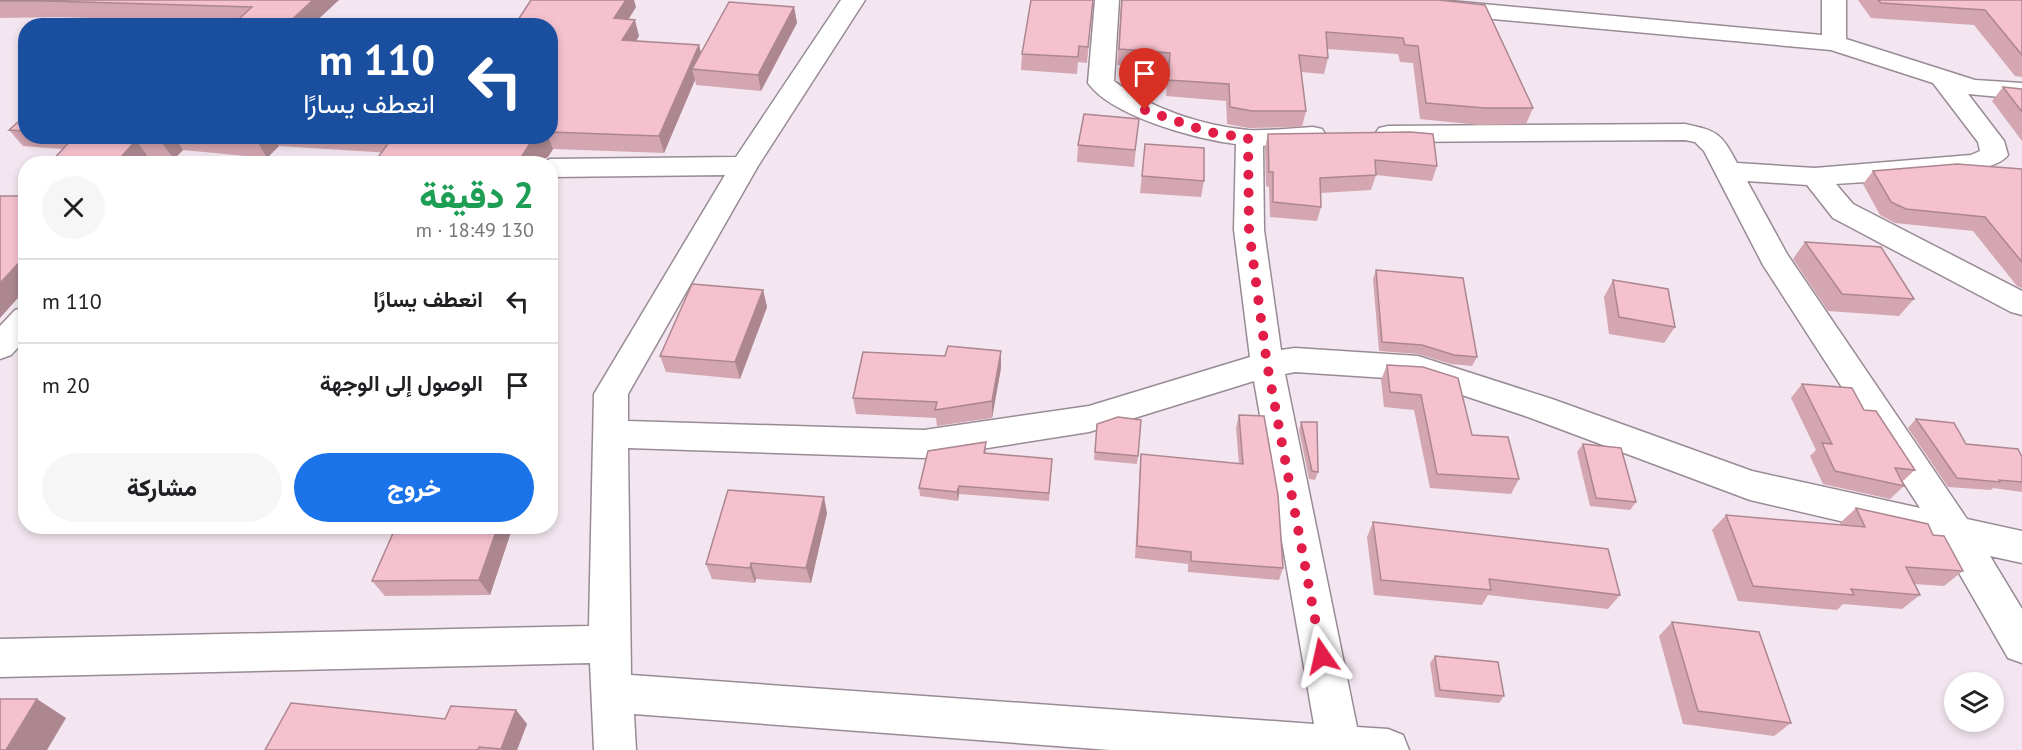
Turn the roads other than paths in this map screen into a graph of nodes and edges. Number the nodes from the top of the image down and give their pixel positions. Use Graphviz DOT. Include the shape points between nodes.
graph roads {
  1 [pos="853,0"];
  2 [pos="1107,0"];
  3 [pos="1362,0"];
  4 [pos="1838,0"];
  5 [pos="1834,44"];
  6 [pos="1942,78"];
  7 [pos="2022,91"];
  8 [pos="1248,138"];
  9 [pos="744,166"];
  10 [pos="558,168"];
  11 [pos="1728,171"];
  12 [pos="1815,177"];
  13 [pos="2022,304"];
  14 [pos="18,327"];
  15 [pos="0,347"];
  16 [pos="1267,364"];
  17 [pos="611,434"];
  18 [pos="1956,533"];
  19 [pos="2022,548"];
  20 [pos="609,644"];
  21 [pos="2022,645"];
  22 [pos="0,658"];
  23 [pos="611,693"];
  24 [pos="1339,748"];
  25 [pos="615,750"];
  26 [pos="1388,750"];
  1 -- 9 [label="street"];
  2 -- 8 [label="street" via="1101,83 1125,102 1208,132"];
  3 -- 5 [label="street"];
  4 -- 5 [label="street"];
  5 -- 6 [label="street"];
  6 -- 7 [label="street" via="1972,87"];
  6 -- 12 [label="street" via="1991,141 1994,156 1976,163"];
  8 -- 11 [label="street" via="1684,132 1704,136"];
  8 -- 16 [label="street" via="1249,230"];
  9 -- 10 [label="street"];
  9 -- 17 [label="street" via="611,394"];
  11 -- 12 [label="street"];
  11 -- 18 [label="street" via="1774,258"];
  12 -- 13 [label="street" via="1843,211"];
  14 -- 15 [label="street"];
  16 -- 17 [label="street" via="1089,419 924,444"];
  16 -- 18 [label="street" via="1295,360 1418,368 1750,485"];
  16 -- 24 [label="street"];
  17 -- 20 [label="street"];
  18 -- 19 [label="street"];
  18 -- 21 [label="street"];
  20 -- 22 [label="street"];
  20 -- 23 [label="street"];
  23 -- 24 [label="street"];
  23 -- 25 [label="street"];
  24 -- 26 [label="street"];
}
